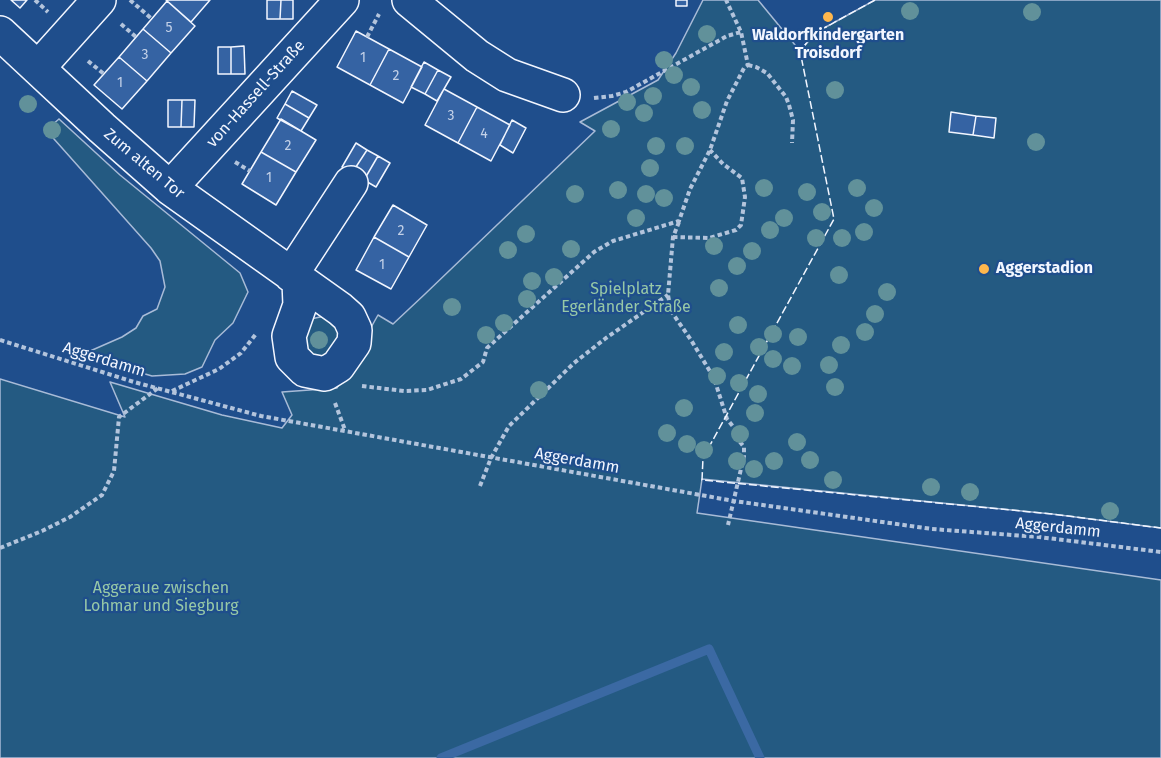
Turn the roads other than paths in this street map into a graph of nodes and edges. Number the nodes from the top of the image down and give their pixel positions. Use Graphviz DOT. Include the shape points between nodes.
graph roads {
  1 [pos="99,0"];
  2 [pos="342,0"];
  3 [pos="396,5"];
  4 [pos="0,33"];
  5 [pos="38,68"];
  6 [pos="563,95"];
  7 [pos="351,183"];
  8 [pos="170,188"];
  9 [pos="295,278"];
  1 -- 5 [label="street"];
  2 -- 8 [label="street, von-Hassell-Straße"];
  3 -- 6 [label="street" via="507,75"];
  4 -- 5 [label="street, Zum alten Tor"];
  5 -- 8 [label="street, Zum alten Tor"];
  7 -- 9 [label="street"];
  8 -- 9 [label="street, Zum alten Tor"];
  9 -- 9 [label="street, Zum alten Tor" via="300,305 289,336 292,357 305,370 325,374 338,366 348,352 355,330 340,309"];
}
